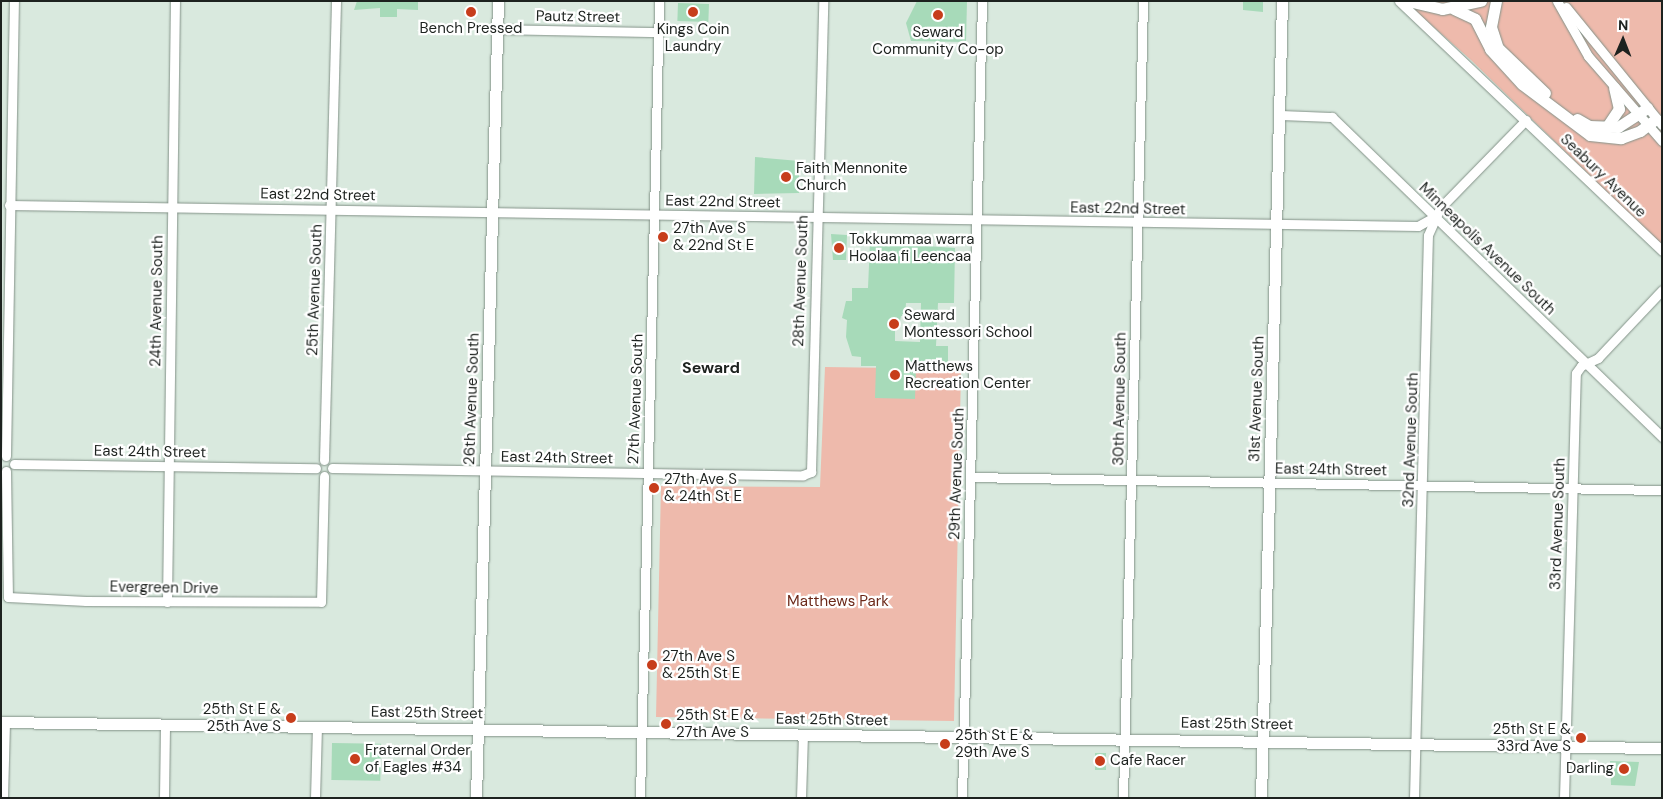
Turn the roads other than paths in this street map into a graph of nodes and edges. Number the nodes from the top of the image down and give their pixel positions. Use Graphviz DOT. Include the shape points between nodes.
graph roads {
  1 [pos="14,1"];
  2 [pos="175,1"];
  3 [pos="336,1"];
  4 [pos="498,1"];
  5 [pos="659,1"];
  6 [pos="822,1"];
  7 [pos="982,1"];
  8 [pos="1143,1"];
  9 [pos="1282,1"];
  10 [pos="1399,1"];
  11 [pos="1408,1"];
  12 [pos="1481,1"];
  13 [pos="1496,1"];
  14 [pos="1559,1"];
  15 [pos="1454,9"];
  16 [pos="497,29"];
  17 [pos="658,32"];
  18 [pos="1614,88"];
  19 [pos="1642,112"];
  20 [pos="1279,115"];
  21 [pos="1526,120"];
  22 [pos="1655,124"];
  23 [pos="1606,128"];
  24 [pos="1662,141"];
  25 [pos="10,205"];
  26 [pos="172,207"];
  27 [pos="331,209"];
  28 [pos="492,212"];
  29 [pos="655,215"];
  30 [pos="1434,216"];
  31 [pos="817,217"];
  32 [pos="979,220"];
  33 [pos="1138,222"];
  34 [pos="1276,224"];
  35 [pos="1662,251"];
  36 [pos="1662,290"];
  37 [pos="1587,364"];
  38 [pos="1662,437"];
  39 [pos="4,457"];
  40 [pos="324,460"];
  41 [pos="14,464"];
  42 [pos="169,466"];
  43 [pos="316,468"];
  44 [pos="332,468"];
  45 [pos="4,470"];
  46 [pos="485,471"];
  47 [pos="811,472"];
  48 [pos="648,473"];
  49 [pos="324,476"];
  50 [pos="970,478"];
  51 [pos="1133,480"];
  52 [pos="1269,483"];
  53 [pos="1423,486"];
  54 [pos="1572,488"];
  55 [pos="1662,490"];
  56 [pos="166,602"];
  57 [pos="3,722"];
  58 [pos="165,726"];
  59 [pos="317,727"];
  60 [pos="478,729"];
  61 [pos="641,733"];
  62 [pos="803,734"];
  63 [pos="964,736"];
  64 [pos="1124,738"];
  65 [pos="1262,739"];
  66 [pos="1414,743"];
  67 [pos="1565,746"];
  68 [pos="1662,748"];
  69 [pos="3,798"];
  70 [pos="164,798"];
  71 [pos="315,798"];
  72 [pos="476,798"];
  73 [pos="640,798"];
  74 [pos="801,798"];
  75 [pos="962,798"];
  76 [pos="1123,798"];
  77 [pos="1260,798"];
  78 [pos="1414,798"];
  79 [pos="1564,798"];
  1 -- 25 [label="street"];
  2 -- 26 [label="street, 24th Avenue South"];
  3 -- 27 [label="street, 25th Avenue South"];
  4 -- 16 [label="street, 26th Avenue South"];
  5 -- 17 [label="street, 27th Avenue South"];
  6 -- 31 [label="street, 28th Avenue South"];
  7 -- 32 [label="street, 29th Avenue South"];
  8 -- 33 [label="street, 30th Avenue South"];
  9 -- 20 [label="street, 31st Avenue South"];
  10 -- 21 [label="street, Seabury Avenue"];
  11 -- 15 [label="street"];
  12 -- 15 [label="street"];
  13 -- 23 [label="street" via="1491,27 1505,58 1580,121"];
  14 -- 18 [label="street" via="1588,56"];
  14 -- 19 [label="street"];
  15 -- 22 [label="street" via="1475,19 1490,49 1522,84 1590,135 1621,138"];
  16 -- 17 [label="street, Pautz Street"];
  16 -- 28 [label="street, 26th Avenue South"];
  17 -- 29 [label="street, 27th Avenue South"];
  18 -- 19 [label="street"];
  18 -- 23 [label="street" via="1619,110"];
  19 -- 22 [label="street"];
  19 -- 23 [label="street" via="1618,127"];
  20 -- 30 [label="street, Minneapolis Avenue South" via="1332,117"];
  20 -- 34 [label="street, 31st Avenue South"];
  21 -- 30 [label="street, 32nd Avenue South"];
  21 -- 35 [label="street, Seabury Avenue"];
  22 -- 24 [label="street"];
  25 -- 26 [label="street, East 22nd Street"];
  25 -- 39 [label="street"];
  26 -- 27 [label="street, East 22nd Street"];
  26 -- 42 [label="street, 24th Avenue South"];
  27 -- 28 [label="street, East 22nd Street"];
  27 -- 40 [label="street, 25th Avenue South"];
  28 -- 29 [label="street, East 22nd Street"];
  28 -- 46 [label="street, 26th Avenue South"];
  29 -- 31 [label="street, East 22nd Street"];
  29 -- 48 [label="street, 27th Avenue South"];
  30 -- 34 [label="street, East 22nd Street" via="1418,226"];
  30 -- 37 [label="street, Minneapolis Avenue South"];
  30 -- 53 [label="street, 32nd Avenue South" via="1428,235"];
  31 -- 32 [label="street, East 22nd Street"];
  31 -- 47 [label="street, 28th Avenue South"];
  32 -- 33 [label="street, East 22nd Street"];
  32 -- 50 [label="street, 29th Avenue South"];
  33 -- 34 [label="street, East 22nd Street"];
  33 -- 51 [label="street, 30th Avenue South"];
  34 -- 52 [label="street, 31st Avenue South"];
  36 -- 37 [label="street, 33rd Avenue South" via="1598,358"];
  37 -- 38 [label="street, Minneapolis Avenue South"];
  37 -- 54 [label="street, 33rd Avenue South" via="1576,373"];
  39 -- 41 [label="street"];
  40 -- 43 [label="street"];
  40 -- 44 [label="street"];
  41 -- 42 [label="street, East 24th Street"];
  41 -- 45 [label="street"];
  42 -- 43 [label="street, East 24th Street"];
  42 -- 56 [label="street, 24th Avenue South"];
  43 -- 49 [label="street"];
  44 -- 46 [label="street, East 24th Street"];
  44 -- 49 [label="street"];
  45 -- 56 [label="street, Evergreen Drive" via="8,597"];
  46 -- 48 [label="street, East 24th Street"];
  46 -- 60 [label="street, 26th Avenue South"];
  47 -- 48 [label="street, East 24th Street" via="802,475"];
  48 -- 61 [label="street, 27th Avenue South"];
  49 -- 56 [label="street, Evergreen Drive" via="320,602"];
  50 -- 51 [label="street, East 24th Street"];
  50 -- 63 [label="street, 29th Avenue South"];
  51 -- 52 [label="street, East 24th Street"];
  51 -- 64 [label="street, 30th Avenue South"];
  52 -- 53 [label="street, East 24th Street"];
  52 -- 65 [label="street, 31st Avenue South"];
  53 -- 54 [label="street, East 24th Street"];
  53 -- 66 [label="street, 32nd Avenue South"];
  54 -- 55 [label="street, East 24th Street"];
  54 -- 67 [label="street, 33rd Avenue South"];
  57 -- 58 [label="street, East 25th Street"];
  57 -- 69 [label="street"];
  58 -- 59 [label="street, East 25th Street"];
  58 -- 70 [label="street"];
  59 -- 60 [label="street, East 25th Street"];
  59 -- 71 [label="street"];
  60 -- 61 [label="street, East 25th Street"];
  60 -- 72 [label="street, 26th Avenue South"];
  61 -- 62 [label="street, East 25th Street"];
  61 -- 73 [label="street, 27th Avenue South"];
  62 -- 63 [label="street, East 25th Street"];
  62 -- 74 [label="street"];
  63 -- 64 [label="street, East 25th Street"];
  63 -- 75 [label="street, 29th Avenue South"];
  64 -- 65 [label="street, East 25th Street"];
  64 -- 76 [label="street, 30th Avenue South"];
  65 -- 66 [label="street, East 25th Street"];
  65 -- 77 [label="street, 31st Avenue South"];
  66 -- 67 [label="street, East 25th Street"];
  66 -- 78 [label="street, 32nd Avenue South"];
  67 -- 68 [label="street, East 25th Street"];
  67 -- 79 [label="street, 33rd Avenue South"];
}
